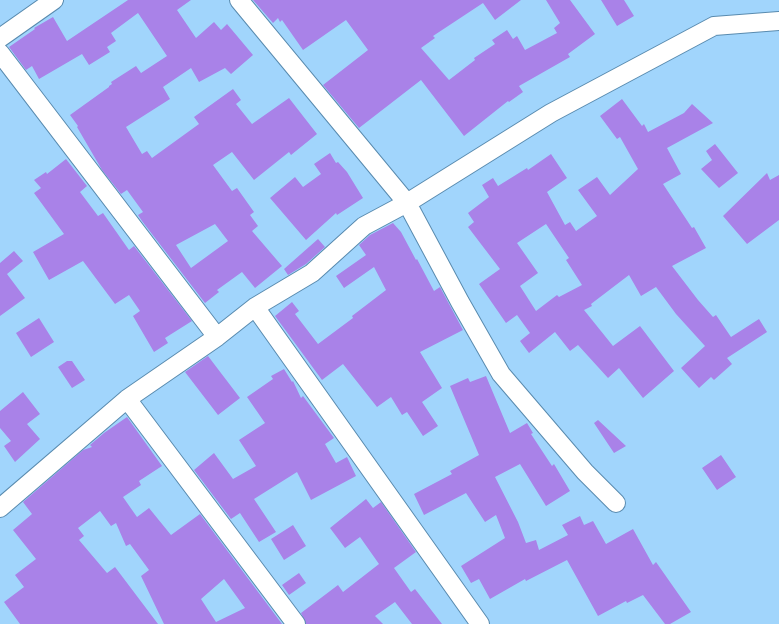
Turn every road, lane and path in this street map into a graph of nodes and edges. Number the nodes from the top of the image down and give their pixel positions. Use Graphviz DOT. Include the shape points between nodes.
graph roads {
  1 [pos="54,0"];
  2 [pos="239,0"];
  3 [pos="779,21"];
  4 [pos="0,38"];
  5 [pos="0,53"];
  6 [pos="407,203"];
  7 [pos="255,307"];
  8 [pos="217,337"];
  9 [pos="127,399"];
  10 [pos="616,503"];
  11 [pos="0,508"];
  12 [pos="296,624"];
  13 [pos="480,624"];
  1 -- 4 [label="street"];
  2 -- 6 [label="street"];
  3 -- 6 [label="street" via="714,26 551,113"];
  5 -- 8 [label="street"];
  6 -- 7 [label="street" via="364,226 312,273"];
  6 -- 10 [label="street" via="501,374 585,472"];
  7 -- 8 [label="street"];
  7 -- 13 [label="street"];
  8 -- 9 [label="street"];
  9 -- 11 [label="street"];
  9 -- 12 [label="street"];
}
